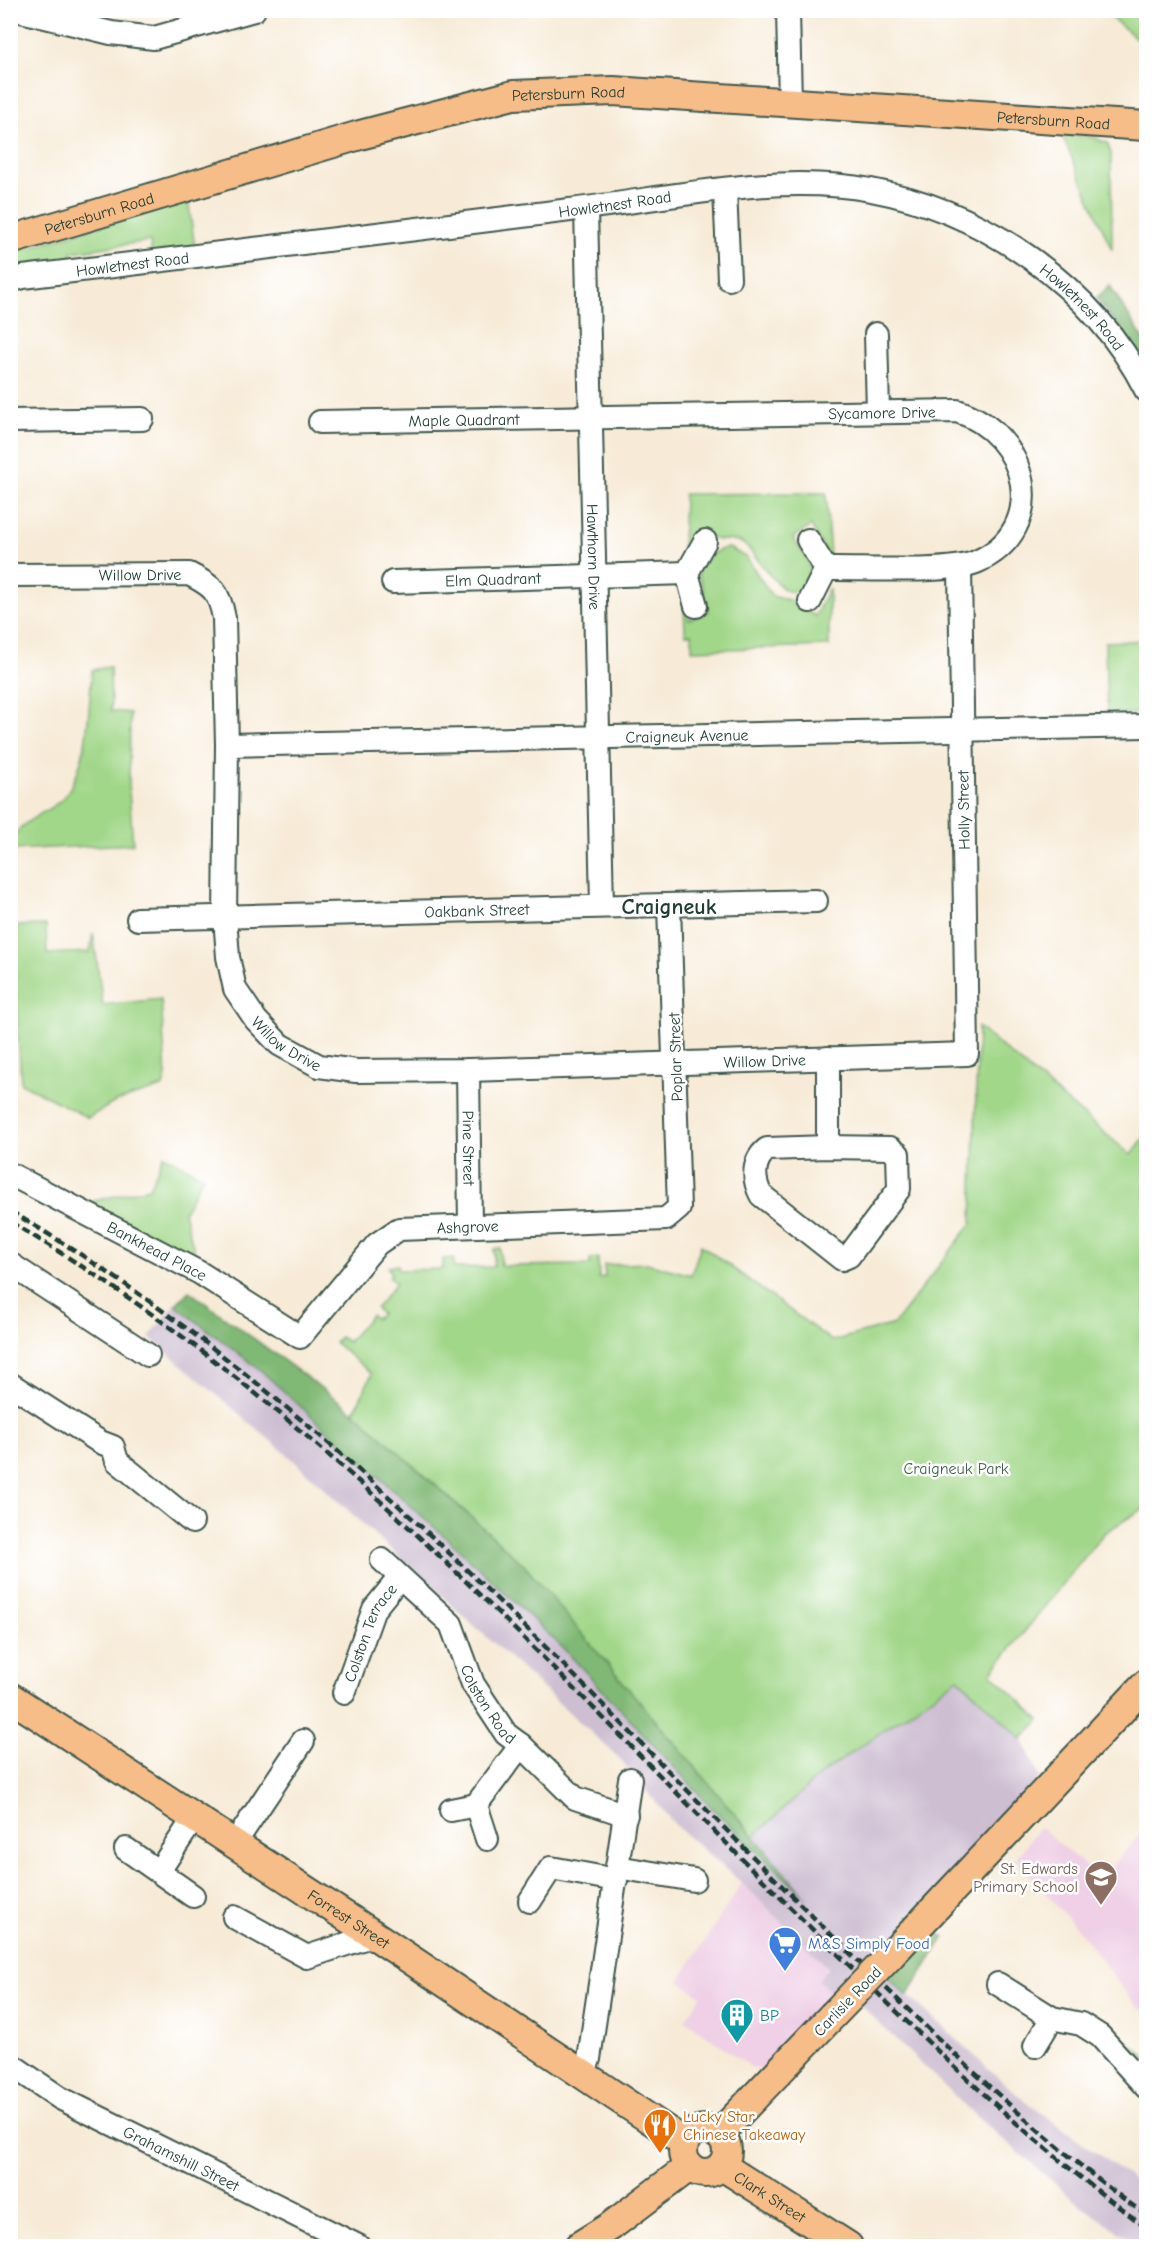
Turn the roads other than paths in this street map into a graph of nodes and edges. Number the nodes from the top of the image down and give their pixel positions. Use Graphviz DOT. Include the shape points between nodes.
graph roads {
  1 [pos="17,10"];
  2 [pos="254,10"];
  3 [pos="788,10"];
  4 [pos="790,103"];
  5 [pos="1146,126"];
  6 [pos="725,190"];
  7 [pos="586,208"];
  8 [pos="10,240"];
  9 [pos="729,279"];
  10 [pos="10,281"];
  11 [pos="876,334"];
  12 [pos="1146,390"];
  13 [pos="878,412"];
  14 [pos="332,414"];
  15 [pos="591,417"];
  16 [pos="142,419"];
  17 [pos="10,421"];
  18 [pos="808,540"];
  19 [pos="705,541"];
  20 [pos="960,567"];
  21 [pos="826,569"];
  22 [pos="687,573"];
  23 [pos="10,575"];
  24 [pos="595,576"];
  25 [pos="393,582"];
  26 [pos="810,601"];
  27 [pos="696,606"];
  28 [pos="1146,726"];
  29 [pos="962,730"];
  30 [pos="600,739"];
  31 [pos="227,745"];
  32 [pos="816,901"];
  33 [pos="602,905"];
  34 [pos="669,906"];
  35 [pos="225,917"];
  36 [pos="138,919"];
  37 [pos="967,1054"];
  38 [pos="828,1058"];
  39 [pos="676,1064"];
  40 [pos="468,1070"];
  41 [pos="828,1147"];
  42 [pos="10,1174"];
  43 [pos="679,1208"];
  44 [pos="470,1225"];
  45 [pos="10,1264"];
  46 [pos="300,1337"];
  47 [pos="148,1355"];
  48 [pos="10,1384"];
  49 [pos="192,1522"];
  50 [pos="382,1560"];
  51 [pos="400,1577"];
  52 [pos="1146,1684"];
  53 [pos="344,1693"];
  54 [pos="10,1697"];
  55 [pos="303,1741"];
  56 [pos="521,1745"];
  57 [pos="630,1779"];
  58 [pos="476,1805"];
  59 [pos="451,1810"];
  60 [pos="626,1815"];
  61 [pos="195,1818"];
  62 [pos="487,1839"];
  63 [pos="235,1843"];
  64 [pos="126,1849"];
  65 [pos="159,1871"];
  66 [pos="617,1874"];
  67 [pos="694,1880"];
  68 [pos="193,1896"];
  69 [pos="530,1901"];
  70 [pos="234,1917"];
  71 [pos="374,1935"];
  72 [pos="998,1984"];
  73 [pos="1052,2018"];
  74 [pos="1035,2046"];
  75 [pos="10,2064"];
  76 [pos="583,2076"];
  77 [pos="1146,2087"];
  78 [pos="720,2134"];
  79 [pos="687,2155"];
  80 [pos="722,2166"];
  81 [pos="358,2247"];
  82 [pos="579,2247"];
  83 [pos="848,2247"];
  1 -- 2 [label="street" via="111,33 154,38"];
  3 -- 4 [label="street"];
  4 -- 5 [label="main road, Petersburn Road"];
  4 -- 8 [label="main road, Petersburn Road" via="614,91 513,95 360,135"];
  6 -- 7 [label="street, Howletnest Road"];
  6 -- 9 [label="street"];
  6 -- 12 [label="street, Howletnest Road" via="761,184 828,184 873,190 925,204 976,226 1020,251 1080,298 1114,340"];
  7 -- 10 [label="street, Howletnest Road"];
  7 -- 15 [label="street, Hawthorn Drive"];
  11 -- 13 [label="street"];
  13 -- 15 [label="street, Sycamore Drive"];
  13 -- 20 [label="street, Sycamore Drive" via="957,411 973,416 995,432 1014,457 1023,486 1022,506 1015,525 988,556"];
  14 -- 15 [label="street, Maple Quadrant"];
  15 -- 24 [label="street, Hawthorn Drive"];
  16 -- 17 [label="street"];
  18 -- 21 [label="street"];
  19 -- 22 [label="street"];
  20 -- 21 [label="street"];
  20 -- 29 [label="street, Holly Street"];
  21 -- 26 [label="street"];
  22 -- 24 [label="street, Elm Quadrant"];
  22 -- 27 [label="street"];
  23 -- 31 [label="street, Willow Drive" via="189,574 209,584 220,598 224,618"];
  24 -- 25 [label="street, Elm Quadrant"];
  24 -- 30 [label="street, Hawthorn Drive"];
  28 -- 29 [label="street, Craigneuk Avenue"];
  29 -- 30 [label="street, Craigneuk Avenue"];
  29 -- 37 [label="street, Holly Street"];
  30 -- 31 [label="street, Craigneuk Avenue"];
  30 -- 33 [label="street, Hawthorn Drive"];
  31 -- 35 [label="street, Willow Drive"];
  32 -- 34 [label="street, Oakbank Street"];
  33 -- 34 [label="street, Oakbank Street"];
  33 -- 35 [label="street, Oakbank Street"];
  34 -- 39 [label="street, Poplar Street"];
  35 -- 36 [label="street, Oakbank Street"];
  35 -- 40 [label="street, Willow Drive" via="235,989 279,1044 319,1066 356,1071"];
  37 -- 38 [label="street, Willow Drive"];
  38 -- 39 [label="street, Willow Drive"];
  38 -- 41 [label="street"];
  39 -- 40 [label="street, Willow Drive"];
  39 -- 43 [label="street, Poplar Street"];
  40 -- 44 [label="street, Pine Street"];
  41 -- 41 [label="street" via="890,1148 898,1154 899,1188 849,1256 842,1258 761,1195 756,1185 755,1168 767,1149"];
  42 -- 46 [label="street, Bankhead Place" via="200,1273"];
  43 -- 44 [label="street, Ashgrove" via="666,1219"];
  44 -- 46 [label="street, Ashgrove" via="399,1229 377,1244"];
  45 -- 47 [label="street"];
  48 -- 49 [label="street" via="113,1447 117,1461"];
  50 -- 51 [label="street, Colston Road"];
  51 -- 53 [label="street, Colston Terrace" via="374,1609"];
  51 -- 56 [label="street, Colston Road" via="451,1624 473,1684 506,1734"];
  52 -- 78 [label="main road, Carlisle Road, bridge"];
  54 -- 61 [label="main road, Forrest Street"];
  55 -- 63 [label="street"];
  56 -- 58 [label="street"];
  56 -- 60 [label="street, Colston Road" via="575,1798"];
  57 -- 60 [label="street"];
  58 -- 59 [label="street"];
  58 -- 62 [label="street"];
  60 -- 66 [label="street"];
  61 -- 63 [label="main road, Forrest Street"];
  61 -- 65 [label="street"];
  63 -- 71 [label="main road, Forrest Street"];
  64 -- 65 [label="street"];
  65 -- 68 [label="street"];
  66 -- 67 [label="street"];
  66 -- 69 [label="street" via="551,1868"];
  66 -- 76 [label="street" via="590,2058"];
  70 -- 71 [label="street" via="307,1956"];
  71 -- 76 [label="main road, Forrest Street"];
  72 -- 73 [label="street"];
  73 -- 74 [label="street"];
  73 -- 77 [label="street" via="1081,2024 1100,2036"];
  75 -- 81 [label="street, Grahamshill Street" via="60,2098"];
  76 -- 79 [label="main road, Forrest Street"];
  78 -- 79 [label="main road" via="704,2128 689,2135"];
  78 -- 80 [label="main road" via="727,2147"];
  79 -- 80 [label="main road" via="702,2173"];
  79 -- 82 [label="main road" via="611,2226"];
  80 -- 83 [label="main road, Clark Street"];
}
